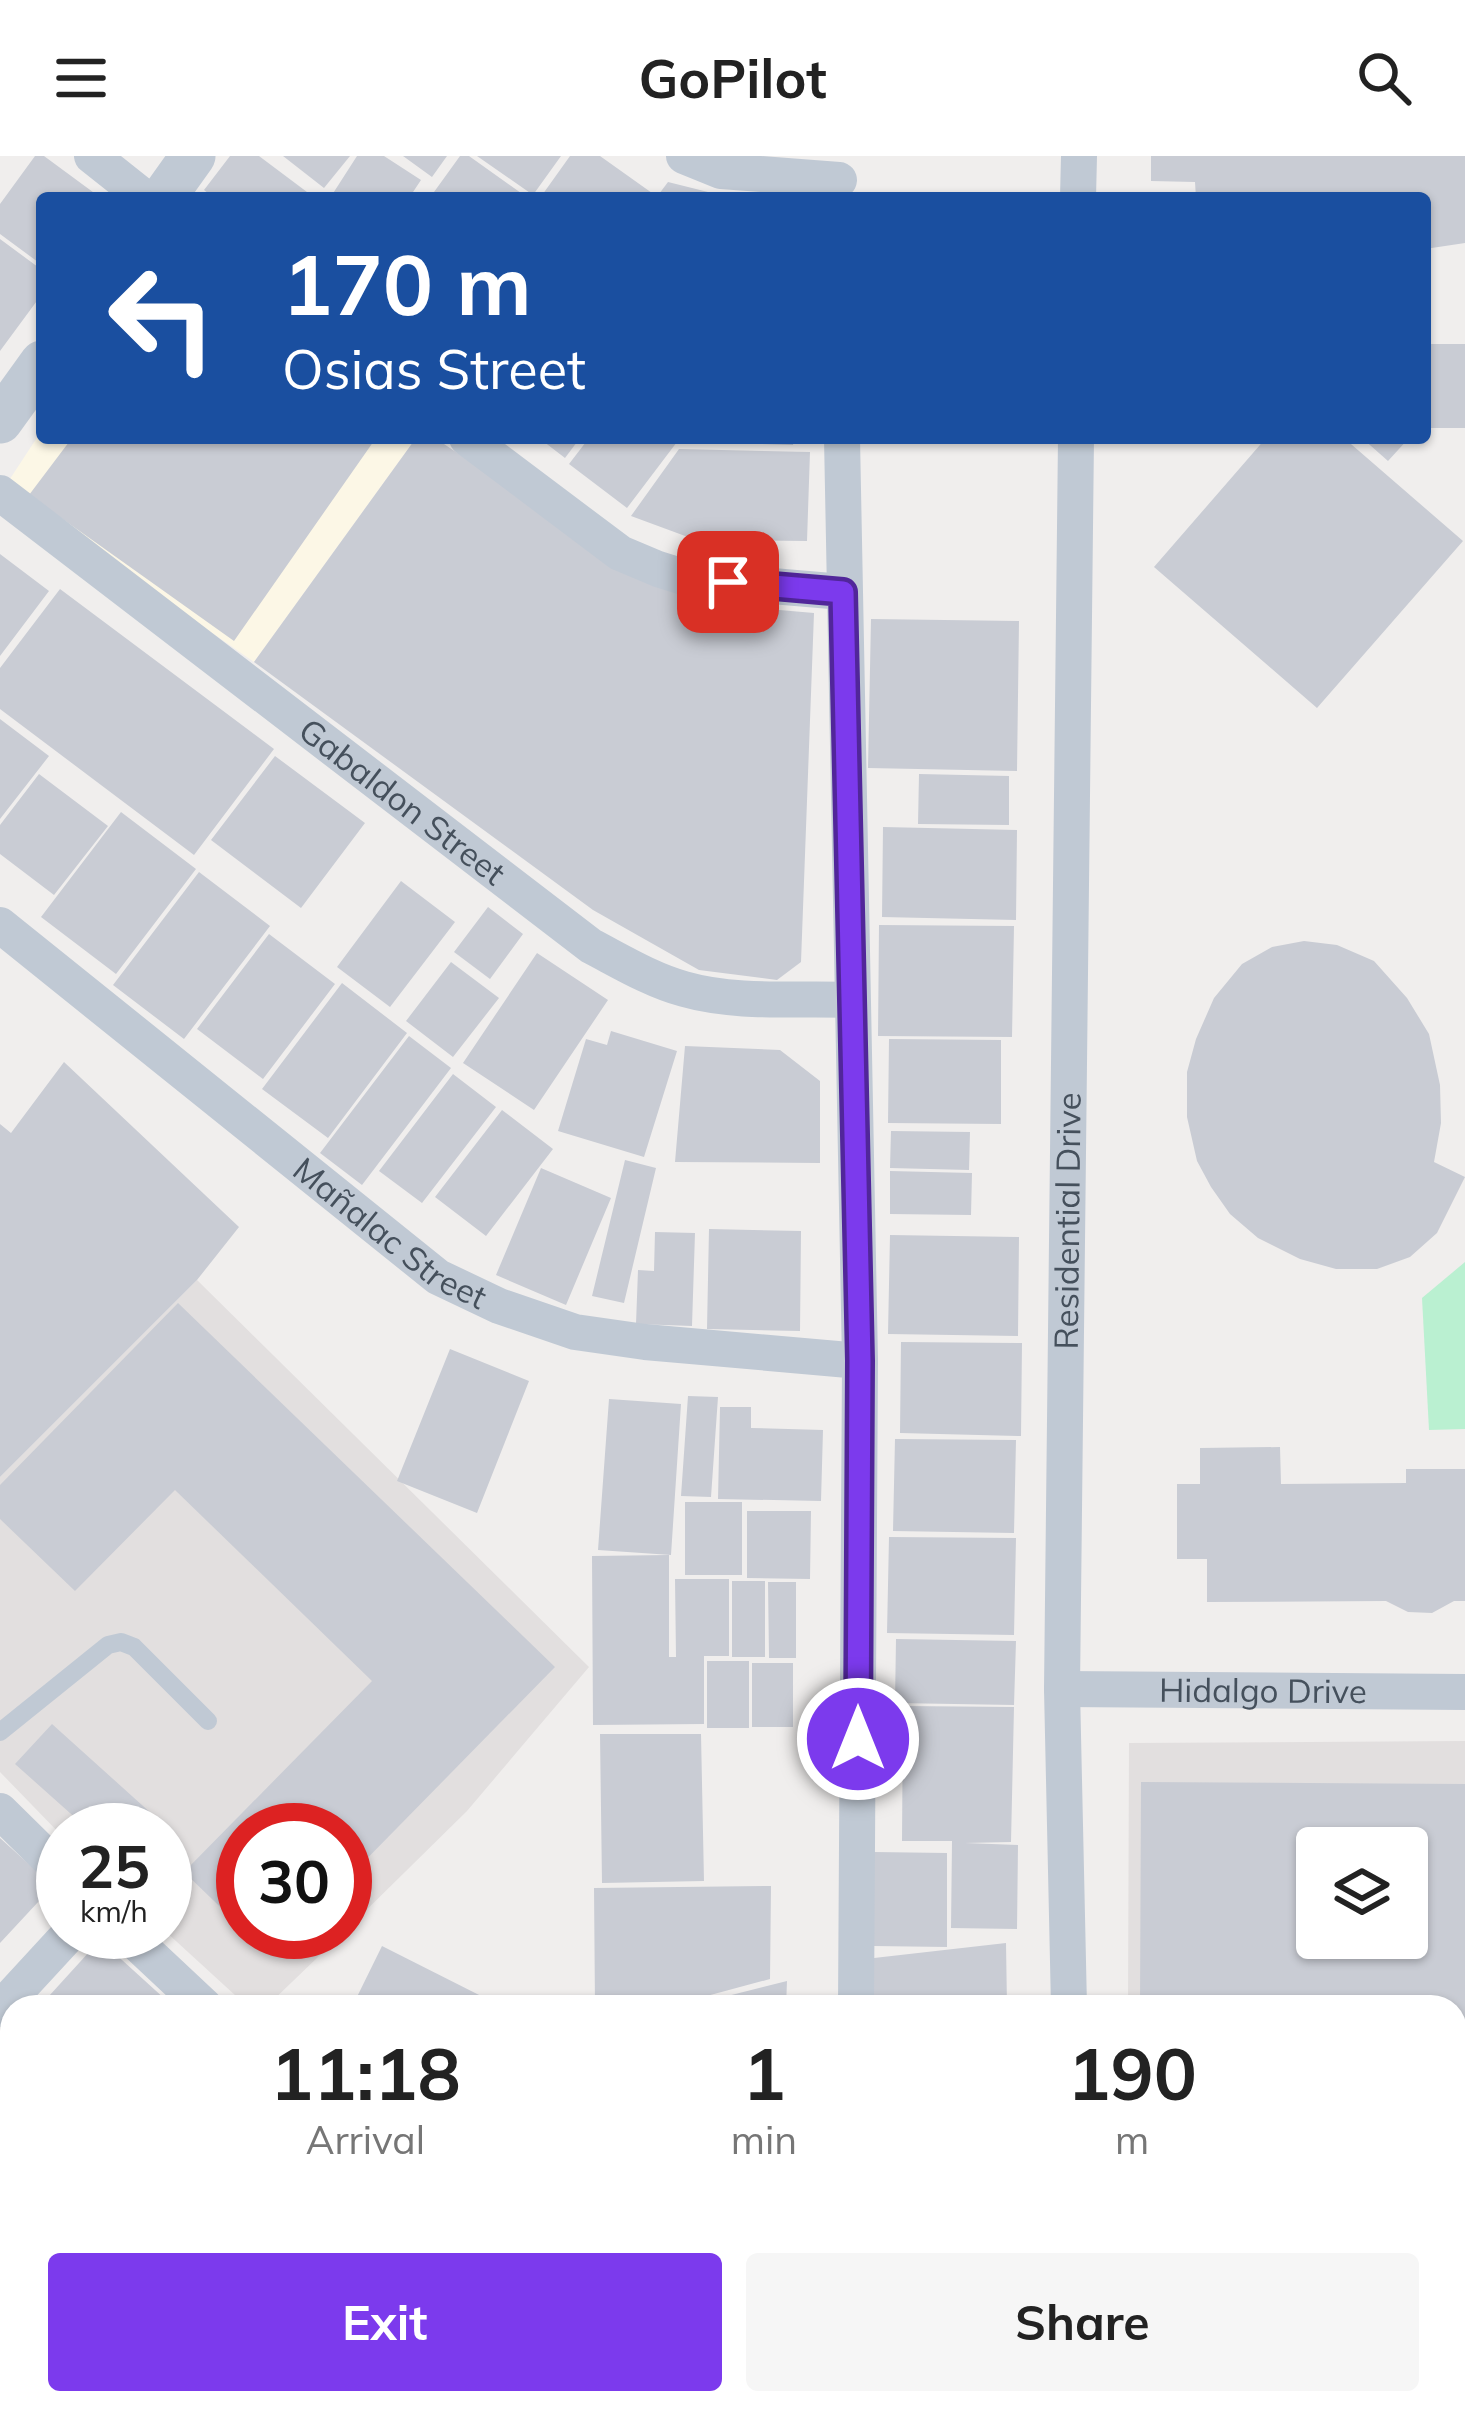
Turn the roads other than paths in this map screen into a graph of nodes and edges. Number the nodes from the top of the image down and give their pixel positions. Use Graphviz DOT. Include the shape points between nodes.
graph roads {
  1 [pos="92,156"];
  2 [pos="194,156"];
  3 [pos="684,156"];
  4 [pos="1079,156"];
  5 [pos="839,178"];
  6 [pos="138,192"];
  7 [pos="167,192"];
  8 [pos="1078,192"];
  9 [pos="36,372"];
  10 [pos="0,421"];
  11 [pos="475,444"];
  12 [pos="842,444"];
  13 [pos="1076,444"];
  14 [pos="0,493"];
  15 [pos="843,592"];
  16 [pos="0,925"];
  17 [pos="851,1000"];
  18 [pos="860,1361"];
  19 [pos="1062,1690"];
  20 [pos="1465,1692"];
  21 [pos="208,1721"];
  22 [pos="0,1732"];
  23 [pos="0,1811"];
  24 [pos="36,1846"];
  25 [pos="46,1959"];
  26 [pos="154,1959"];
  27 [pos="13,1995"];
  28 [pos="192,1995"];
  29 [pos="856,1995"];
  30 [pos="1069,1995"];
  1 -- 6 [label="street"];
  2 -- 7 [label="street"];
  3 -- 5 [label="street" via="721,171"];
  4 -- 8 [label="street"];
  9 -- 10 [label="street"];
  11 -- 15 [label="street" via="620,553 658,569"];
  12 -- 15 [label="street"];
  13 -- 19 [label="street, Residential Drive"];
  14 -- 17 [label="street, Gabaldon Street" via="591,946 684,989"];
  15 -- 17 [label="street"];
  16 -- 18 [label="street, Mañalac Street" via="438,1277 574,1332"];
  17 -- 18 [label="street"];
  18 -- 29 [label="street"];
  19 -- 20 [label="street, Hidalgo Drive"];
  19 -- 30 [label="street, Residential Drive"];
  21 -- 22 [label="lane" via="121,1642"];
  23 -- 24 [label="street"];
  25 -- 27 [label="street"];
  26 -- 28 [label="street"];
}
